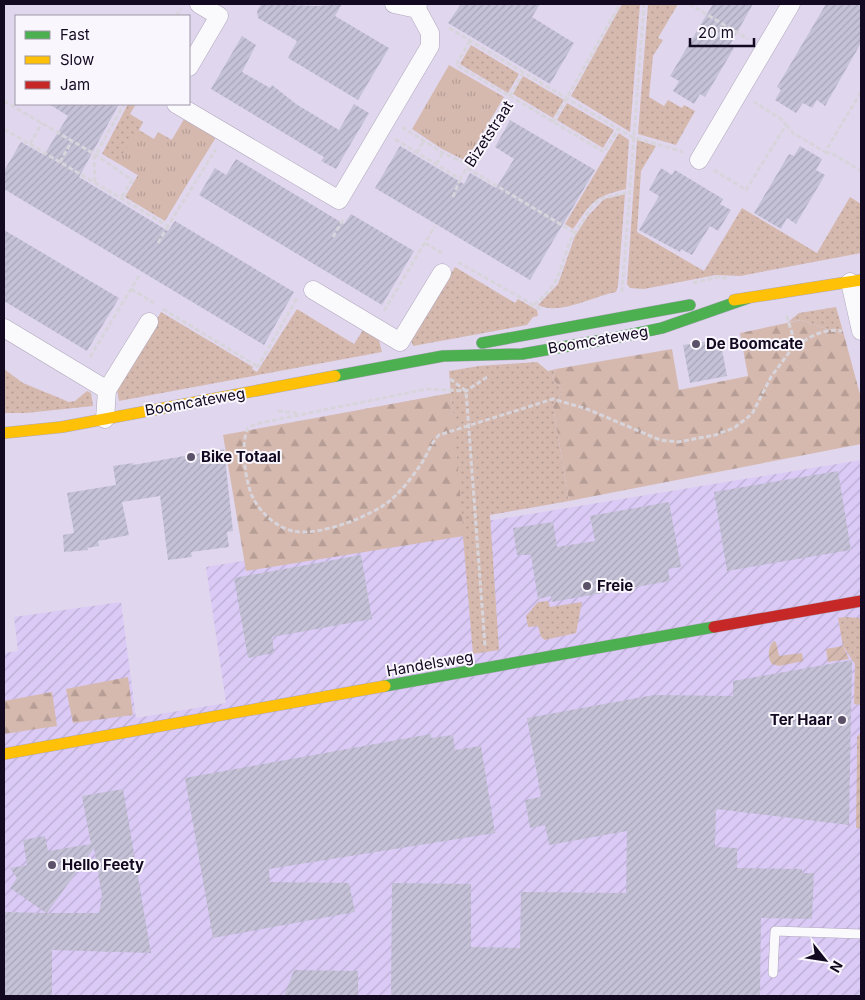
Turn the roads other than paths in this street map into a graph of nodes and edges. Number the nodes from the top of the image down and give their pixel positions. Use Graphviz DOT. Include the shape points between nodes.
graph roads {
  1 [pos="199,4"];
  2 [pos="394,4"];
  3 [pos="790,4"];
  4 [pos="417,6"];
  5 [pos="190,65"];
  6 [pos="178,105"];
  7 [pos="699,160"];
  8 [pos="442,273"];
  9 [pos="856,281"];
  10 [pos="306,292"];
  11 [pos="748,298"];
  12 [pos="148,322"];
  13 [pos="4,328"];
  14 [pos="854,332"];
  15 [pos="400,342"];
  16 [pos="443,356"];
  17 [pos="403,362"];
  18 [pos="107,390"];
  19 [pos="106,419"];
  20 [pos="4,433"];
  21 [pos="861,601"];
  22 [pos="4,754"];
  23 [pos="861,934"];
  24 [pos="773,973"];
  1 -- 5 [label="street" via="219,16"];
  2 -- 4 [label="street"];
  3 -- 7 [label="street"];
  4 -- 6 [label="street" via="430,33 430,46 339,200"];
  8 -- 15 [label="street"];
  9 -- 11 [label="street, Boomcateweg"];
  9 -- 14 [label="street"];
  10 -- 15 [label="street"];
  11 -- 16 [label="street, Boomcateweg" via="706,302 472,345"];
  11 -- 16 [label="street, Boomcateweg" via="662,328 609,339 506,354"];
  12 -- 18 [label="street"];
  13 -- 18 [label="street"];
  15 -- 17 [label="street"];
  16 -- 17 [label="street, Boomcateweg"];
  17 -- 19 [label="street, Boomcateweg"];
  18 -- 19 [label="street"];
  19 -- 20 [label="street, Boomcateweg" via="30,432"];
  21 -- 22 [label="street, Handelsweg"];
  23 -- 24 [label="lane" via="775,930"];
}
